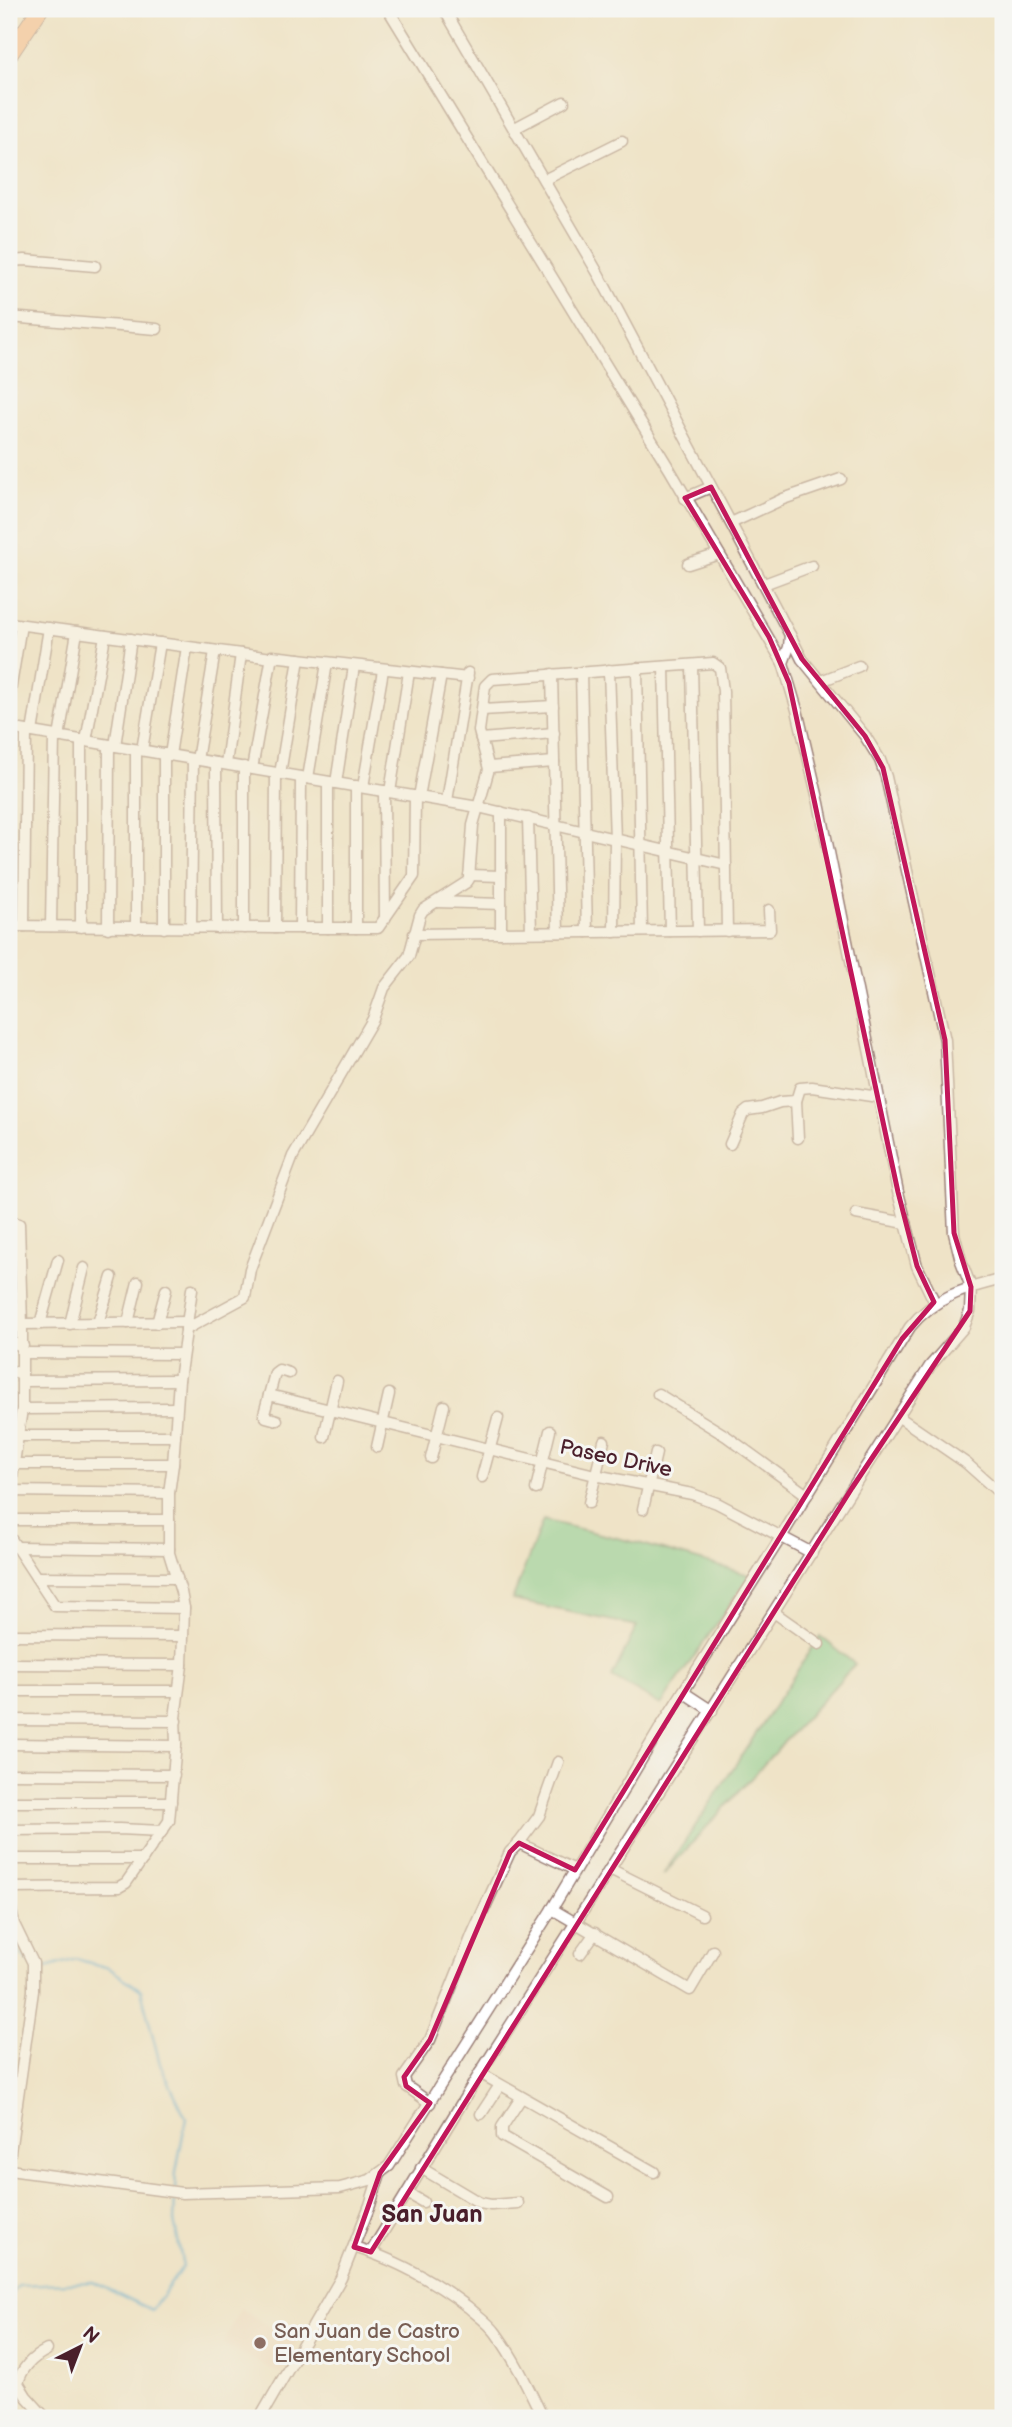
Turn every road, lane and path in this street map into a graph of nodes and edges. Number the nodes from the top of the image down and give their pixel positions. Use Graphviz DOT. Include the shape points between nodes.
graph roads {
  1 [pos="40,9"];
  2 [pos="388,9"];
  3 [pos="444,9"];
  4 [pos="9,55"];
  5 [pos="564,102"];
  6 [pos="514,128"];
  7 [pos="622,141"];
  8 [pos="544,180"];
  9 [pos="9,261"];
  10 [pos="95,266"];
  11 [pos="9,317"];
  12 [pos="157,329"];
  13 [pos="841,479"];
  14 [pos="711,487"];
  15 [pos="685,498"];
  16 [pos="731,523"];
  17 [pos="719,554"];
  18 [pos="688,564"];
  19 [pos="812,566"];
  20 [pos="764,584"];
  21 [pos="9,623"];
  22 [pos="21,625"];
  23 [pos="49,628"];
  24 [pos="77,632"];
  25 [pos="790,635"];
  26 [pos="105,636"];
  27 [pos="131,639"];
  28 [pos="160,643"];
  29 [pos="187,647"];
  30 [pos="215,651"];
  31 [pos="241,654"];
  32 [pos="272,659"];
  33 [pos="299,659"];
  34 [pos="327,663"];
  35 [pos="783,663"];
  36 [pos="692,665"];
  37 [pos="354,666"];
  38 [pos="664,667"];
  39 [pos="859,667"];
  40 [pos="637,668"];
  41 [pos="383,670"];
  42 [pos="609,670"];
  43 [pos="408,672"];
  44 [pos="581,672"];
  45 [pos="552,674"];
  46 [pos="440,675"];
  47 [pos="821,681"];
  48 [pos="9,698"];
  49 [pos="553,705"];
  50 [pos="482,710"];
  51 [pos="9,728"];
  52 [pos="29,732"];
  53 [pos="554,733"];
  54 [pos="57,736"];
  55 [pos="481,739"];
  56 [pos="84,741"];
  57 [pos="112,746"];
  58 [pos="139,750"];
  59 [pos="167,755"];
  60 [pos="195,759"];
  61 [pos="554,762"];
  62 [pos="221,764"];
  63 [pos="489,767"];
  64 [pos="248,768"];
  65 [pos="278,773"];
  66 [pos="304,777"];
  67 [pos="332,782"];
  68 [pos="360,787"];
  69 [pos="387,791"];
  70 [pos="417,796"];
  71 [pos="447,801"];
  72 [pos="478,807"];
  73 [pos="501,812"];
  74 [pos="528,818"];
  75 [pos="556,825"];
  76 [pos="584,832"];
  77 [pos="615,839"];
  78 [pos="640,845"];
  79 [pos="668,852"];
  80 [pos="696,858"];
  81 [pos="726,864"];
  82 [pos="469,875"];
  83 [pos="501,876"];
  84 [pos="437,902"];
  85 [pos="501,904"];
  86 [pos="769,910"];
  87 [pos="385,919"];
  88 [pos="9,926"];
  89 [pos="24,926"];
  90 [pos="51,926"];
  91 [pos="81,927"];
  92 [pos="108,928"];
  93 [pos="136,928"];
  94 [pos="164,928"];
  95 [pos="191,928"];
  96 [pos="217,928"];
  97 [pos="244,928"];
  98 [pos="275,928"];
  99 [pos="300,928"];
  100 [pos="328,928"];
  101 [pos="356,928"];
  102 [pos="642,931"];
  103 [pos="670,931"];
  104 [pos="698,931"];
  105 [pos="727,931"];
  106 [pos="531,932"];
  107 [pos="558,932"];
  108 [pos="587,932"];
  109 [pos="614,932"];
  110 [pos="501,933"];
  111 [pos="415,934"];
  112 [pos="878,1097"];
  113 [pos="796,1101"];
  114 [pos="799,1138"];
  115 [pos="730,1144"];
  116 [pos="18,1211"];
  117 [pos="856,1214"];
  118 [pos="14,1222"];
  119 [pos="906,1223"];
  120 [pos="14,1252"];
  121 [pos="58,1260"];
  122 [pos="84,1268"];
  123 [pos="112,1276"];
  124 [pos="1003,1279"];
  125 [pos="14,1281"];
  126 [pos="138,1282"];
  127 [pos="971,1287"];
  128 [pos="192,1289"];
  129 [pos="166,1290"];
  130 [pos="935,1303"];
  131 [pos="9,1310"];
  132 [pos="22,1319"];
  133 [pos="128,1323"];
  134 [pos="157,1323"];
  135 [pos="40,1324"];
  136 [pos="71,1324"];
  137 [pos="98,1324"];
  138 [pos="187,1326"];
  139 [pos="9,1342"];
  140 [pos="22,1349"];
  141 [pos="183,1354"];
  142 [pos="9,1370"];
  143 [pos="289,1373"];
  144 [pos="22,1377"];
  145 [pos="179,1380"];
  146 [pos="338,1381"];
  147 [pos="389,1394"];
  148 [pos="658,1394"];
  149 [pos="269,1395"];
  150 [pos="444,1406"];
  151 [pos="176,1408"];
  152 [pos="22,1409"];
  153 [pos="331,1409"];
  154 [pos="899,1417"];
  155 [pos="498,1418"];
  156 [pos="277,1420"];
  157 [pos="382,1423"];
  158 [pos="550,1431"];
  159 [pos="19,1436"];
  160 [pos="175,1436"];
  161 [pos="436,1436"];
  162 [pos="324,1437"];
  163 [pos="604,1440"];
  164 [pos="377,1447"];
  165 [pos="489,1449"];
  166 [pos="656,1453"];
  167 [pos="12,1456"];
  168 [pos="431,1458"];
  169 [pos="543,1462"];
  170 [pos="173,1464"];
  171 [pos="595,1475"];
  172 [pos="482,1477"];
  173 [pos="649,1485"];
  174 [pos="536,1489"];
  175 [pos="9,1493"];
  176 [pos="169,1493"];
  177 [pos="807,1495"];
  178 [pos="1003,1496"];
  179 [pos="589,1503"];
  180 [pos="643,1509"];
  181 [pos="9,1520"];
  182 [pos="169,1520"];
  183 [pos="9,1536"];
  184 [pos="781,1537"];
  185 [pos="16,1547"];
  186 [pos="169,1549"];
  187 [pos="812,1552"];
  188 [pos="37,1577"];
  189 [pos="177,1578"];
  190 [pos="184,1608"];
  191 [pos="775,1613"];
  192 [pos="9,1635"];
  193 [pos="183,1636"];
  194 [pos="819,1644"];
  195 [pos="9,1664"];
  196 [pos="182,1665"];
  197 [pos="9,1691"];
  198 [pos="178,1691"];
  199 [pos="683,1692"];
  200 [pos="712,1711"];
  201 [pos="9,1720"];
  202 [pos="176,1721"];
  203 [pos="9,1744"];
  204 [pos="176,1746"];
  205 [pos="558,1762"];
  206 [pos="9,1773"];
  207 [pos="174,1775"];
  208 [pos="9,1802"];
  209 [pos="171,1802"];
  210 [pos="9,1830"];
  211 [pos="162,1831"];
  212 [pos="519,1843"];
  213 [pos="9,1859"];
  214 [pos="143,1859"];
  215 [pos="610,1869"];
  216 [pos="575,1870"];
  217 [pos="9,1888"];
  218 [pos="9,1901"];
  219 [pos="552,1909"];
  220 [pos="702,1915"];
  221 [pos="576,1922"];
  222 [pos="595,1933"];
  223 [pos="713,1951"];
  224 [pos="580,1954"];
  225 [pos="480,2073"];
  226 [pos="500,2085"];
  227 [pos="521,2098"];
  228 [pos="430,2104"];
  229 [pos="481,2114"];
  230 [pos="9,2159"];
  231 [pos="421,2168"];
  232 [pos="9,2169"];
  233 [pos="654,2172"];
  234 [pos="380,2173"];
  235 [pos="407,2193"];
  236 [pos="608,2197"];
  237 [pos="423,2202"];
  238 [pos="518,2203"];
  239 [pos="354,2247"];
  240 [pos="371,2252"];
  241 [pos="47,2350"];
  242 [pos="36,2387"];
  243 [pos="27,2397"];
  244 [pos="46,2418"];
  245 [pos="260,2418"];
  246 [pos="543,2418"];
  1 -- 4 [label="highway"];
  2 -- 15 [label="street"];
  3 -- 6 [label="street"];
  5 -- 6 [label="street"];
  6 -- 8 [label="street"];
  7 -- 8 [label="street"];
  8 -- 14 [label="street"];
  9 -- 10 [label="street"];
  11 -- 12 [label="street"];
  13 -- 16 [label="street"];
  14 -- 15 [label="street"];
  14 -- 16 [label="street"];
  15 -- 17 [label="street"];
  16 -- 20 [label="street"];
  17 -- 18 [label="street"];
  17 -- 35 [label="street"];
  19 -- 20 [label="street"];
  20 -- 25 [label="street"];
  21 -- 22 [label="street"];
  22 -- 23 [label="street"];
  22 -- 48 [label="street"];
  23 -- 24 [label="street"];
  23 -- 52 [label="street"];
  24 -- 26 [label="street"];
  24 -- 54 [label="street"];
  25 -- 35 [label="street"];
  25 -- 47 [label="street"];
  26 -- 27 [label="street"];
  26 -- 56 [label="street"];
  27 -- 28 [label="street"];
  27 -- 57 [label="street"];
  28 -- 29 [label="street"];
  28 -- 58 [label="street"];
  29 -- 30 [label="street"];
  29 -- 59 [label="street"];
  30 -- 31 [label="street"];
  30 -- 60 [label="street"];
  31 -- 32 [label="street"];
  31 -- 62 [label="street"];
  32 -- 33 [label="street"];
  32 -- 64 [label="street"];
  33 -- 34 [label="street"];
  33 -- 65 [label="street"];
  34 -- 37 [label="street"];
  34 -- 66 [label="street"];
  35 -- 112 [label="street" via="819,803"];
  36 -- 38 [label="street"];
  36 -- 80 [label="street"];
  36 -- 81 [label="street" via="713,663 720,668"];
  37 -- 41 [label="street"];
  37 -- 67 [label="street"];
  38 -- 40 [label="street"];
  38 -- 79 [label="street"];
  39 -- 47 [label="street"];
  40 -- 42 [label="street"];
  40 -- 78 [label="street"];
  41 -- 43 [label="street"];
  41 -- 68 [label="street"];
  42 -- 44 [label="street"];
  42 -- 77 [label="street"];
  43 -- 46 [label="street"];
  43 -- 69 [label="street"];
  44 -- 45 [label="street"];
  44 -- 76 [label="street"];
  45 -- 49 [label="street"];
  45 -- 50 [label="street" via="492,678 485,686"];
  46 -- 70 [label="street"];
  46 -- 71 [label="street" via="468,676"];
  47 -- 127 [label="street" via="866,736 886,777 945,1040 954,1233"];
  49 -- 50 [label="street"];
  49 -- 53 [label="street"];
  50 -- 55 [label="street"];
  51 -- 52 [label="street"];
  52 -- 54 [label="street"];
  52 -- 89 [label="street"];
  53 -- 55 [label="street"];
  53 -- 61 [label="street"];
  54 -- 56 [label="street"];
  54 -- 90 [label="street"];
  55 -- 63 [label="street"];
  56 -- 57 [label="street"];
  56 -- 91 [label="street"];
  57 -- 58 [label="street"];
  57 -- 92 [label="street"];
  58 -- 59 [label="street"];
  58 -- 93 [label="street"];
  59 -- 60 [label="street"];
  59 -- 94 [label="street"];
  60 -- 62 [label="street"];
  60 -- 95 [label="street"];
  61 -- 63 [label="street"];
  61 -- 75 [label="street"];
  62 -- 64 [label="street"];
  62 -- 96 [label="street"];
  63 -- 72 [label="street"];
  64 -- 65 [label="street"];
  64 -- 97 [label="street"];
  65 -- 66 [label="street"];
  65 -- 98 [label="street"];
  66 -- 67 [label="street"];
  66 -- 99 [label="street"];
  67 -- 68 [label="street"];
  67 -- 100 [label="street"];
  68 -- 69 [label="street"];
  68 -- 101 [label="street"];
  69 -- 70 [label="street"];
  69 -- 87 [label="street"];
  70 -- 71 [label="street"];
  70 -- 87 [label="street" via="414,876"];
  71 -- 72 [label="street"];
  72 -- 73 [label="street"];
  72 -- 82 [label="street"];
  73 -- 74 [label="street"];
  73 -- 83 [label="street"];
  74 -- 75 [label="street"];
  74 -- 106 [label="street"];
  75 -- 76 [label="street"];
  75 -- 107 [label="street"];
  76 -- 77 [label="street"];
  76 -- 108 [label="street"];
  77 -- 78 [label="street"];
  77 -- 109 [label="street"];
  78 -- 79 [label="street"];
  78 -- 102 [label="street"];
  79 -- 80 [label="street"];
  79 -- 103 [label="street"];
  80 -- 81 [label="street"];
  80 -- 104 [label="street"];
  81 -- 105 [label="street"];
  82 -- 83 [label="street"];
  82 -- 84 [label="street" via="467,882"];
  83 -- 85 [label="street"];
  84 -- 85 [label="street"];
  84 -- 111 [label="street" via="423,910"];
  85 -- 110 [label="street"];
  86 -- 105 [label="street" via="770,930"];
  87 -- 101 [label="street" via="378,928"];
  88 -- 89 [label="street"];
  89 -- 90 [label="street"];
  90 -- 91 [label="street"];
  91 -- 92 [label="street"];
  92 -- 93 [label="street"];
  93 -- 94 [label="street"];
  94 -- 95 [label="street"];
  95 -- 96 [label="street"];
  96 -- 97 [label="street"];
  97 -- 98 [label="street"];
  98 -- 99 [label="street"];
  99 -- 100 [label="street"];
  100 -- 101 [label="street"];
  102 -- 103 [label="street"];
  102 -- 109 [label="street"];
  103 -- 104 [label="street"];
  104 -- 105 [label="street"];
  106 -- 107 [label="street"];
  106 -- 110 [label="street"];
  107 -- 108 [label="street"];
  108 -- 109 [label="street"];
  110 -- 111 [label="street"];
  111 -- 138 [label="street" via="409,956 384,988 373,1018 293,1156 250,1269 245,1297"];
  112 -- 113 [label="street" via="808,1087 799,1089"];
  112 -- 119 [label="street"];
  113 -- 114 [label="street"];
  113 -- 115 [label="street" via="748,1110"];
  116 -- 118 [label="street"];
  117 -- 119 [label="street"];
  118 -- 120 [label="street"];
  119 -- 130 [label="street"];
  120 -- 125 [label="street"];
  121 -- 135 [label="street"];
  122 -- 136 [label="street"];
  123 -- 137 [label="street"];
  124 -- 127 [label="street"];
  125 -- 132 [label="street"];
  126 -- 133 [label="street"];
  127 -- 130 [label="street"];
  127 -- 154 [label="street" via="964,1327 934,1359"];
  128 -- 138 [label="street"];
  129 -- 134 [label="street"];
  130 -- 177 [label="street" via="906,1333"];
  131 -- 132 [label="street"];
  132 -- 135 [label="street"];
  132 -- 140 [label="street"];
  133 -- 134 [label="street"];
  133 -- 137 [label="street"];
  134 -- 138 [label="street"];
  135 -- 136 [label="street"];
  136 -- 137 [label="street"];
  138 -- 141 [label="street"];
  139 -- 140 [label="street"];
  140 -- 141 [label="street"];
  140 -- 144 [label="street"];
  141 -- 145 [label="street"];
  142 -- 144 [label="street"];
  143 -- 149 [label="street" via="276,1371"];
  144 -- 145 [label="street"];
  144 -- 152 [label="street"];
  145 -- 151 [label="street"];
  146 -- 153 [label="street"];
  147 -- 157 [label="street"];
  148 -- 177 [label="street"];
  149 -- 153 [label="street, Paseo Drive"];
  149 -- 156 [label="street" via="264,1416"];
  150 -- 161 [label="street"];
  151 -- 152 [label="street"];
  151 -- 160 [label="street"];
  152 -- 159 [label="street"];
  153 -- 157 [label="street, Paseo Drive"];
  153 -- 162 [label="street"];
  154 -- 178 [label="street" via="966,1462"];
  154 -- 187 [label="street"];
  155 -- 165 [label="street"];
  157 -- 161 [label="street, Paseo Drive"];
  157 -- 164 [label="street"];
  158 -- 169 [label="street"];
  159 -- 160 [label="street"];
  159 -- 167 [label="street"];
  160 -- 170 [label="street"];
  161 -- 165 [label="street, Paseo Drive"];
  161 -- 168 [label="street"];
  163 -- 171 [label="street"];
  165 -- 169 [label="street, Paseo Drive"];
  165 -- 172 [label="street"];
  166 -- 173 [label="street"];
  167 -- 170 [label="street"];
  167 -- 175 [label="street"];
  169 -- 171 [label="street, Paseo Drive"];
  169 -- 174 [label="street"];
  170 -- 176 [label="street"];
  171 -- 173 [label="street, Paseo Drive"];
  171 -- 179 [label="street"];
  173 -- 180 [label="street"];
  173 -- 184 [label="street, Paseo Drive" via="707,1499"];
  175 -- 176 [label="street"];
  176 -- 182 [label="street"];
  177 -- 184 [label="street"];
  181 -- 182 [label="street"];
  182 -- 186 [label="street"];
  183 -- 185 [label="street"];
  184 -- 187 [label="street, Paseo Drive"];
  184 -- 199 [label="street"];
  185 -- 186 [label="street"];
  185 -- 188 [label="street"];
  186 -- 189 [label="street"];
  187 -- 191 [label="street"];
  188 -- 189 [label="street"];
  188 -- 190 [label="street" via="55,1606"];
  189 -- 190 [label="street"];
  190 -- 193 [label="street"];
  191 -- 194 [label="street"];
  191 -- 200 [label="street"];
  192 -- 193 [label="street"];
  193 -- 196 [label="street"];
  195 -- 196 [label="street"];
  196 -- 198 [label="street"];
  197 -- 198 [label="street"];
  198 -- 202 [label="street"];
  199 -- 200 [label="street"];
  199 -- 216 [label="street"];
  200 -- 215 [label="street"];
  201 -- 202 [label="street"];
  202 -- 204 [label="street"];
  203 -- 204 [label="street"];
  204 -- 207 [label="street"];
  205 -- 212 [label="street" via="539,1816"];
  206 -- 207 [label="street"];
  207 -- 209 [label="street"];
  208 -- 209 [label="street"];
  209 -- 211 [label="street" via="169,1821"];
  210 -- 211 [label="street"];
  211 -- 214 [label="street"];
  212 -- 216 [label="street"];
  212 -- 228 [label="street" via="510,1852 473,1933 430,2040 404,2077 406,2086"];
  213 -- 214 [label="street"];
  214 -- 217 [label="street" via="126,1884 113,1889"];
  215 -- 220 [label="street"];
  215 -- 221 [label="street"];
  216 -- 219 [label="street"];
  218 -- 230 [label="street" via="14,1924 33,1963"];
  219 -- 221 [label="street"];
  219 -- 228 [label="street"];
  221 -- 222 [label="street"];
  221 -- 225 [label="street"];
  222 -- 223 [label="street" via="690,1990"];
  222 -- 224 [label="street"];
  225 -- 226 [label="street"];
  225 -- 231 [label="street"];
  226 -- 227 [label="street"];
  226 -- 229 [label="street"];
  227 -- 233 [label="street"];
  227 -- 236 [label="street" via="502,2127 502,2136"];
  228 -- 234 [label="street"];
  231 -- 235 [label="street"];
  231 -- 238 [label="street" via="480,2203"];
  232 -- 234 [label="street" via="181,2193 340,2188"];
  234 -- 239 [label="street"];
  235 -- 237 [label="street"];
  235 -- 240 [label="street"];
  239 -- 240 [label="street"];
  239 -- 245 [label="street" via="341,2278"];
  240 -- 246 [label="street" via="429,2279 494,2331"];
  241 -- 243 [label="street" via="35,2356 19,2377"];
  242 -- 243 [label="street"];
  243 -- 244 [label="street"];
}
